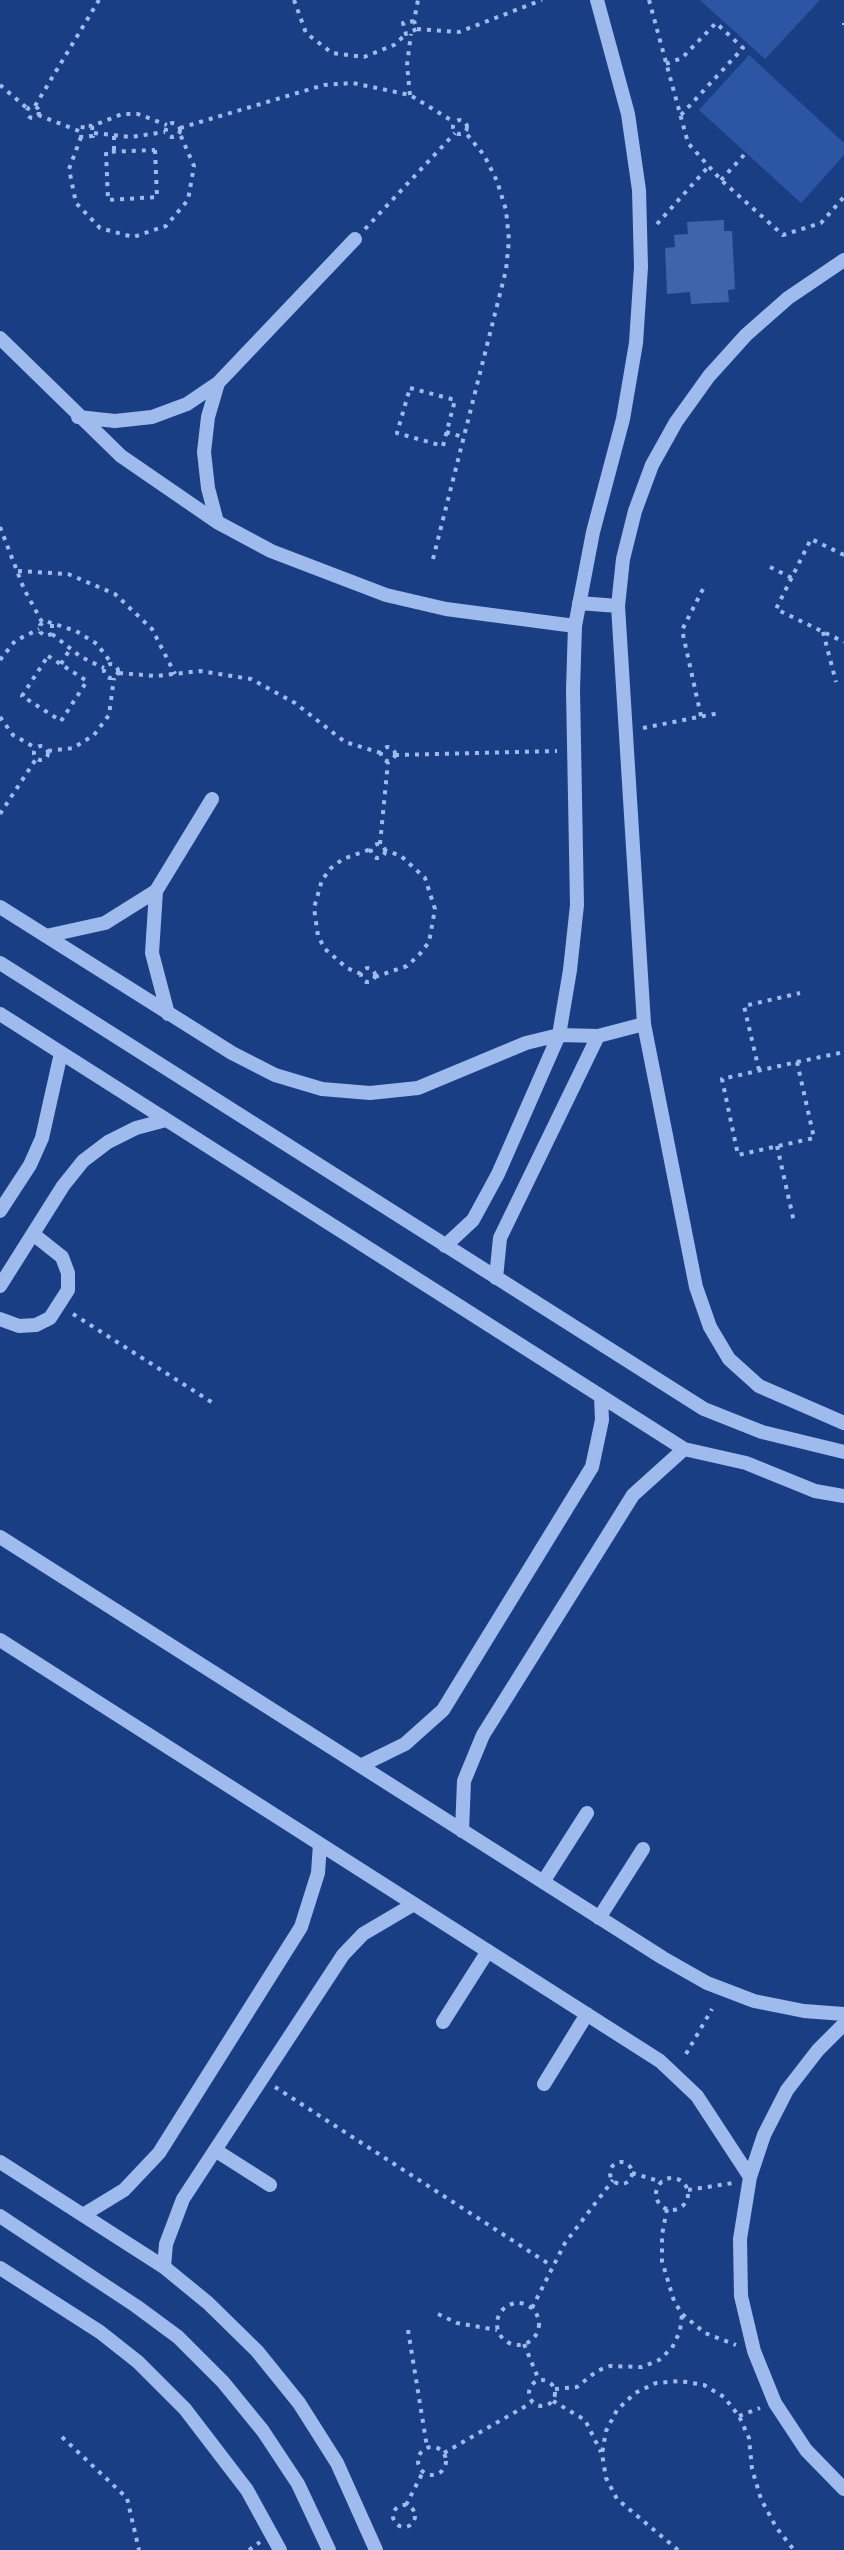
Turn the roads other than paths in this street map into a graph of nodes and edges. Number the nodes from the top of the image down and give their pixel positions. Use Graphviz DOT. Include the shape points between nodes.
graph roads {
  1 [pos="597,0"];
  2 [pos="355,239"];
  3 [pos="844,260"];
  4 [pos="0,338"];
  5 [pos="218,383"];
  6 [pos="78,417"];
  7 [pos="217,522"];
  8 [pos="579,603"];
  9 [pos="618,606"];
  10 [pos="575,626"];
  11 [pos="212,799"];
  12 [pos="156,891"];
  13 [pos="0,907"];
  14 [pos="46,936"];
  15 [pos="4,969"];
  16 [pos="0,1014"];
  17 [pos="168,1014"];
  18 [pos="644,1024"];
  19 [pos="559,1035"];
  20 [pos="598,1036"];
  21 [pos="61,1053"];
  22 [pos="166,1120"];
  23 [pos="0,1211"];
  24 [pos="33,1234"];
  25 [pos="445,1246"];
  26 [pos="496,1278"];
  27 [pos="0,1286"];
  28 [pos="0,1319"];
  29 [pos="601,1397"];
  30 [pos="844,1423"];
  31 [pos="684,1449"];
  32 [pos="844,1452"];
  33 [pos="844,1496"];
  34 [pos="0,1537"];
  35 [pos="0,1640"];
  36 [pos="360,1766"];
  37 [pos="587,1813"];
  38 [pos="462,1831"];
  39 [pos="320,1844"];
  40 [pos="643,1849"];
  41 [pos="543,1882"];
  42 [pos="414,1904"];
  43 [pos="599,1918"];
  44 [pos="488,1951"];
  45 [pos="587,2014"];
  46 [pos="844,2014"];
  47 [pos="443,2022"];
  48 [pos="844,2024"];
  49 [pos="544,2084"];
  50 [pos="215,2150"];
  51 [pos="0,2162"];
  52 [pos="750,2178"];
  53 [pos="270,2185"];
  54 [pos="83,2215"];
  55 [pos="0,2216"];
  56 [pos="164,2267"];
  57 [pos="0,2268"];
  58 [pos="844,2489"];
  59 [pos="280,2550"];
  60 [pos="329,2550"];
  61 [pos="376,2550"];
  1 -- 8 [label="street" via="628,114 640,225 636,343"];
  2 -- 5 [label="street"];
  3 -- 9 [label="street" via="746,335 676,422 635,511"];
  4 -- 6 [label="street"];
  5 -- 6 [label="street" via="187,404 152,417"];
  5 -- 7 [label="street" via="204,452"];
  6 -- 7 [label="street" via="133,465"];
  7 -- 10 [label="street" via="300,563 386,595 446,609"];
  8 -- 9 [label="street"];
  8 -- 10 [label="street"];
  9 -- 18 [label="street"];
  10 -- 19 [label="street" via="577,905"];
  11 -- 12 [label="street"];
  12 -- 14 [label="street" via="105,923"];
  12 -- 17 [label="street" via="152,953"];
  13 -- 14 [label="street"];
  14 -- 17 [label="street"];
  15 -- 25 [label="street"];
  16 -- 21 [label="street"];
  17 -- 19 [label="street" via="275,1075 322,1089 370,1093 418,1088 526,1043"];
  18 -- 20 [label="street"];
  18 -- 30 [label="street" via="679,1219 710,1327 729,1359 759,1386"];
  19 -- 20 [label="street"];
  19 -- 25 [label="street" via="483,1204"];
  20 -- 26 [label="street" via="500,1238"];
  21 -- 22 [label="street"];
  21 -- 23 [label="street" via="42,1138"];
  22 -- 24 [label="street" via="136,1128 83,1161"];
  22 -- 29 [label="street"];
  24 -- 27 [label="street"];
  24 -- 28 [label="street" via="65,1265 68,1290 61,1306 36,1325"];
  25 -- 26 [label="street"];
  26 -- 32 [label="street" via="704,1409 762,1432"];
  29 -- 31 [label="street"];
  29 -- 36 [label="street" via="592,1467 443,1710 405,1744"];
  31 -- 33 [label="street" via="746,1463 815,1491"];
  31 -- 38 [label="street" via="633,1495 483,1735 464,1781"];
  34 -- 36 [label="street"];
  35 -- 39 [label="street"];
  36 -- 38 [label="street"];
  37 -- 41 [label="street"];
  38 -- 41 [label="street"];
  39 -- 42 [label="street"];
  39 -- 54 [label="street" via="318,1873 301,1927 185,2113 142,2173"];
  40 -- 43 [label="street"];
  41 -- 43 [label="street"];
  42 -- 44 [label="street"];
  42 -- 50 [label="street" via="363,1934 343,1955"];
  43 -- 46 [label="street" via="707,1983 754,2001"];
  44 -- 45 [label="street"];
  44 -- 47 [label="street"];
  45 -- 49 [label="street"];
  45 -- 52 [label="street" via="660,2061 697,2096"];
  48 -- 52 [label="street" via="787,2090"];
  50 -- 53 [label="street"];
  50 -- 56 [label="street" via="173,2221"];
  51 -- 54 [label="street"];
  52 -- 58 [label="street" via="740,2239 741,2296 754,2351 775,2403 806,2450"];
  54 -- 56 [label="street"];
  55 -- 60 [label="street" via="178,2337 223,2382 298,2484"];
  56 -- 61 [label="street" via="257,2351 299,2403 337,2463"];
  57 -- 59 [label="street" via="100,2332 185,2409 247,2490"];
}
